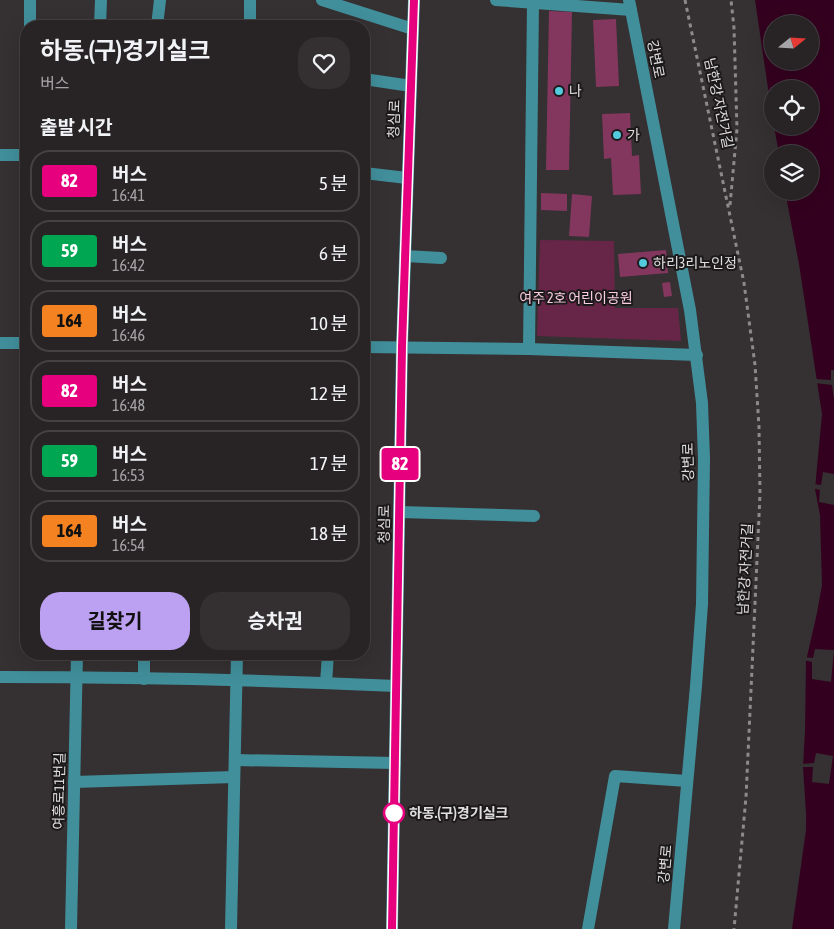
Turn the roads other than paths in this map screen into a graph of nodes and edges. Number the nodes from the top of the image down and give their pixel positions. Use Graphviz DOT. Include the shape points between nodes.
graph roads {
  1 [pos="30,0"];
  2 [pos="101,0"];
  3 [pos="160,0"];
  4 [pos="250,0"];
  5 [pos="322,0"];
  6 [pos="414,0"];
  7 [pos="496,0"];
  8 [pos="533,2"];
  9 [pos="630,5"];
  10 [pos="30,20"];
  11 [pos="100,20"];
  12 [pos="158,20"];
  13 [pos="250,20"];
  14 [pos="413,29"];
  15 [pos="370,80"];
  16 [pos="411,86"];
  17 [pos="0,155"];
  18 [pos="20,156"];
  19 [pos="370,174"];
  20 [pos="407,178"];
  21 [pos="405,256"];
  22 [pos="441,258"];
  23 [pos="0,343"];
  24 [pos="20,343"];
  25 [pos="402,346"];
  26 [pos="370,347"];
  27 [pos="529,349"];
  28 [pos="697,355"];
  29 [pos="400,512"];
  30 [pos="534,516"];
  31 [pos="77,660"];
  32 [pos="144,660"];
  33 [pos="237,660"];
  34 [pos="328,660"];
  35 [pos="0,676"];
  36 [pos="76,677"];
  37 [pos="144,678"];
  38 [pos="236,681"];
  39 [pos="326,683"];
  40 [pos="396,686"];
  41 [pos="235,760"];
  42 [pos="395,763"];
  43 [pos="234,777"];
  44 [pos="687,781"];
  45 [pos="74,782"];
  46 [pos="71,929"];
  47 [pos="231,929"];
  48 [pos="392,929"];
  49 [pos="588,929"];
  50 [pos="674,929"];
  1 -- 10 [label="street"];
  2 -- 11 [label="street"];
  3 -- 12 [label="street"];
  4 -- 13 [label="street"];
  5 -- 14 [label="street"];
  6 -- 14 [label="street, 청심로"];
  7 -- 8 [label="street"];
  8 -- 9 [label="street"];
  8 -- 27 [label="street"];
  9 -- 28 [label="street, 강변로"];
  14 -- 16 [label="street, 청심로"];
  15 -- 16 [label="street"];
  16 -- 20 [label="street, 청심로"];
  17 -- 18 [label="street"];
  19 -- 20 [label="street"];
  20 -- 21 [label="street, 청심로"];
  21 -- 22 [label="street"];
  21 -- 25 [label="street, 청심로"];
  23 -- 24 [label="street"];
  25 -- 26 [label="street"];
  25 -- 27 [label="street"];
  25 -- 29 [label="street, 청심로"];
  27 -- 28 [label="street"];
  28 -- 44 [label="street, 강변로" via="704,460 702,604"];
  29 -- 30 [label="street"];
  29 -- 40 [label="street, 청심로"];
  31 -- 36 [label="street, 여흥로11번길"];
  32 -- 37 [label="street"];
  33 -- 38 [label="street"];
  34 -- 39 [label="street"];
  35 -- 36 [label="street"];
  36 -- 37 [label="street"];
  36 -- 45 [label="street, 여흥로11번길"];
  37 -- 38 [label="street"];
  38 -- 39 [label="street"];
  38 -- 41 [label="street"];
  39 -- 40 [label="street"];
  40 -- 42 [label="street, 청심로"];
  41 -- 42 [label="street"];
  41 -- 43 [label="street"];
  42 -- 48 [label="street, 청심로"];
  43 -- 45 [label="street"];
  43 -- 47 [label="street"];
  44 -- 49 [label="street" via="615,776"];
  44 -- 50 [label="street, 강변로"];
  45 -- 46 [label="street, 여흥로11번길"];
}
